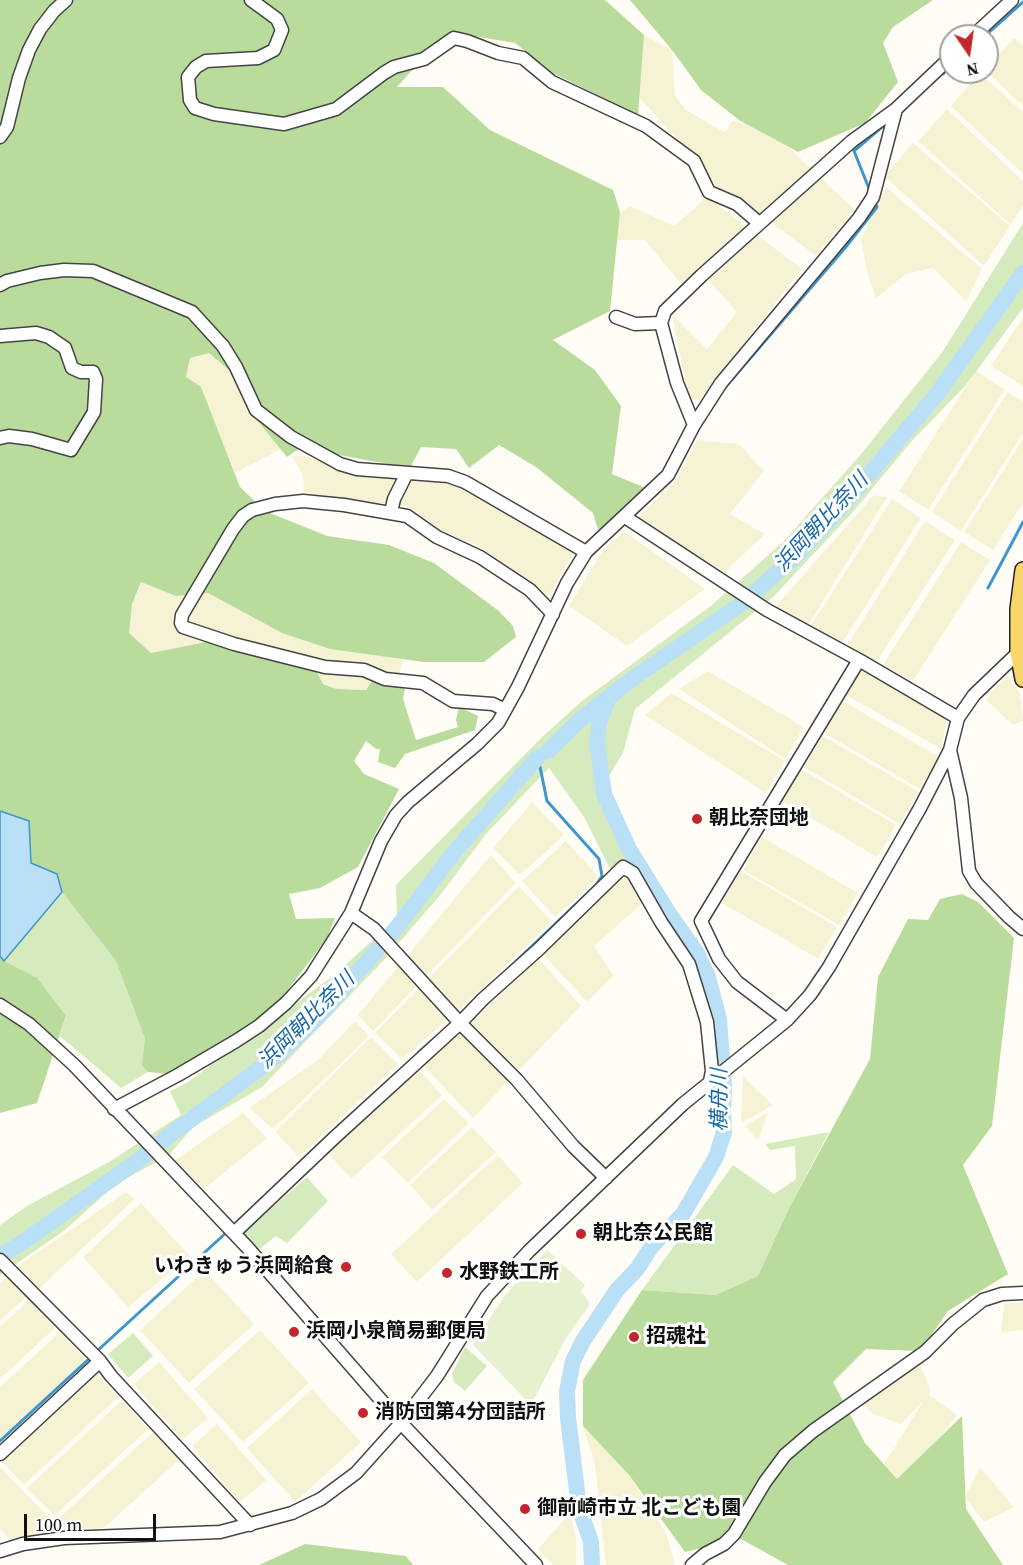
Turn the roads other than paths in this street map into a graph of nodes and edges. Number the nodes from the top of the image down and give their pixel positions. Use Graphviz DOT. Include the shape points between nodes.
graph roads {
  1 [pos="66,0"];
  2 [pos="251,0"];
  3 [pos="1011,0"];
  4 [pos="986,24"];
  5 [pos="939,68"];
  6 [pos="896,109"];
  7 [pos="0,137"];
  8 [pos="759,223"];
  9 [pos="0,285"];
  10 [pos="616,317"];
  11 [pos="661,323"];
  12 [pos="0,336"];
  13 [pos="694,425"];
  14 [pos="0,438"];
  15 [pos="407,473"];
  16 [pos="391,512"];
  17 [pos="625,517"];
  18 [pos="586,552"];
  19 [pos="1023,570"];
  20 [pos="553,614"];
  21 [pos="1020,650"];
  22 [pos="859,660"];
  23 [pos="1023,679"];
  24 [pos="505,710"];
  25 [pos="958,718"];
  26 [pos="950,750"];
  27 [pos="351,913"];
  28 [pos="1023,929"];
  29 [pos="0,1005"];
  30 [pos="458,1020"];
  31 [pos="787,1020"];
  32 [pos="710,1081"];
  33 [pos="114,1109"];
  34 [pos="606,1178"];
  35 [pos="230,1230"];
  36 [pos="0,1260"];
  37 [pos="1023,1293"];
  38 [pos="96,1357"];
  39 [pos="402,1423"];
  40 [pos="0,1454"];
  41 [pos="250,1525"];
  42 [pos="0,1551"];
  43 [pos="536,1565"];
  44 [pos="692,1565"];
  1 -- 7 [label="street" via="40,29 29,50 7,127"];
  2 -- 8 [label="street" via="277,20 282,30 274,50 258,58 206,61 196,67 188,77 190,100 195,108 284,124 336,109 384,74 424,59 454,38 523,58 552,82 646,126 694,161 709,192 737,204"];
  3 -- 4 [label="street"];
  5 -- 6 [label="street"];
  6 -- 8 [label="street" via="852,141"];
  6 -- 13 [label="street" via="868,205 720,383"];
  8 -- 11 [label="street" via="665,311"];
  9 -- 15 [label="street" via="40,273 93,272 192,312 223,346 256,410 291,437 340,464"];
  10 -- 11 [label="street" via="635,324"];
  11 -- 13 [label="street" via="677,383"];
  12 -- 14 [label="street" via="36,333 49,337 64,348 72,368 93,372 96,378 94,412 71,450 33,439"];
  13 -- 17 [label="street" via="668,476"];
  15 -- 16 [label="street"];
  15 -- 18 [label="street" via="448,476 465,482"];
  16 -- 20 [label="street" via="407,516 437,537 480,557 530,590"];
  16 -- 24 [label="street" via="303,501 252,510 233,529 182,615 183,627 325,667 364,670 385,679 423,684 453,701 493,704"];
  17 -- 18 [label="street"];
  17 -- 22 [label="street" via="766,610"];
  18 -- 20 [label="street"];
  19 -- 21 [label="main road" via="1018,609"];
  20 -- 24 [label="street"];
  21 -- 23 [label="main road"];
  21 -- 25 [label="street" via="974,695"];
  22 -- 25 [label="street"];
  22 -- 31 [label="street" via="700,921 719,959 737,982"];
  24 -- 27 [label="street" via="477,744 396,815"];
  25 -- 26 [label="street"];
  26 -- 28 [label="street" via="961,798 969,871 976,883"];
  26 -- 31 [label="street" via="829,967"];
  27 -- 30 [label="street" via="374,929"];
  27 -- 33 [label="street" via="311,976 259,1026"];
  29 -- 33 [label="street" via="29,1024 74,1065"];
  30 -- 32 [label="street" via="539,949 623,867 633,873 689,964 707,1022"];
  30 -- 34 [label="street"];
  30 -- 35 [label="street"];
  31 -- 32 [label="street"];
  32 -- 34 [label="street"];
  33 -- 35 [label="street"];
  34 -- 39 [label="street" via="488,1296"];
  35 -- 39 [label="street"];
  36 -- 38 [label="street"];
  37 -- 44 [label="street" via="983,1300 925,1352 813,1431 786,1455 765,1482 734,1534"];
  38 -- 40 [label="street"];
  38 -- 41 [label="street"];
  39 -- 41 [label="street" via="356,1473 321,1499 292,1513"];
  39 -- 43 [label="street"];
  41 -- 42 [label="street" via="220,1532 64,1538"];
}
